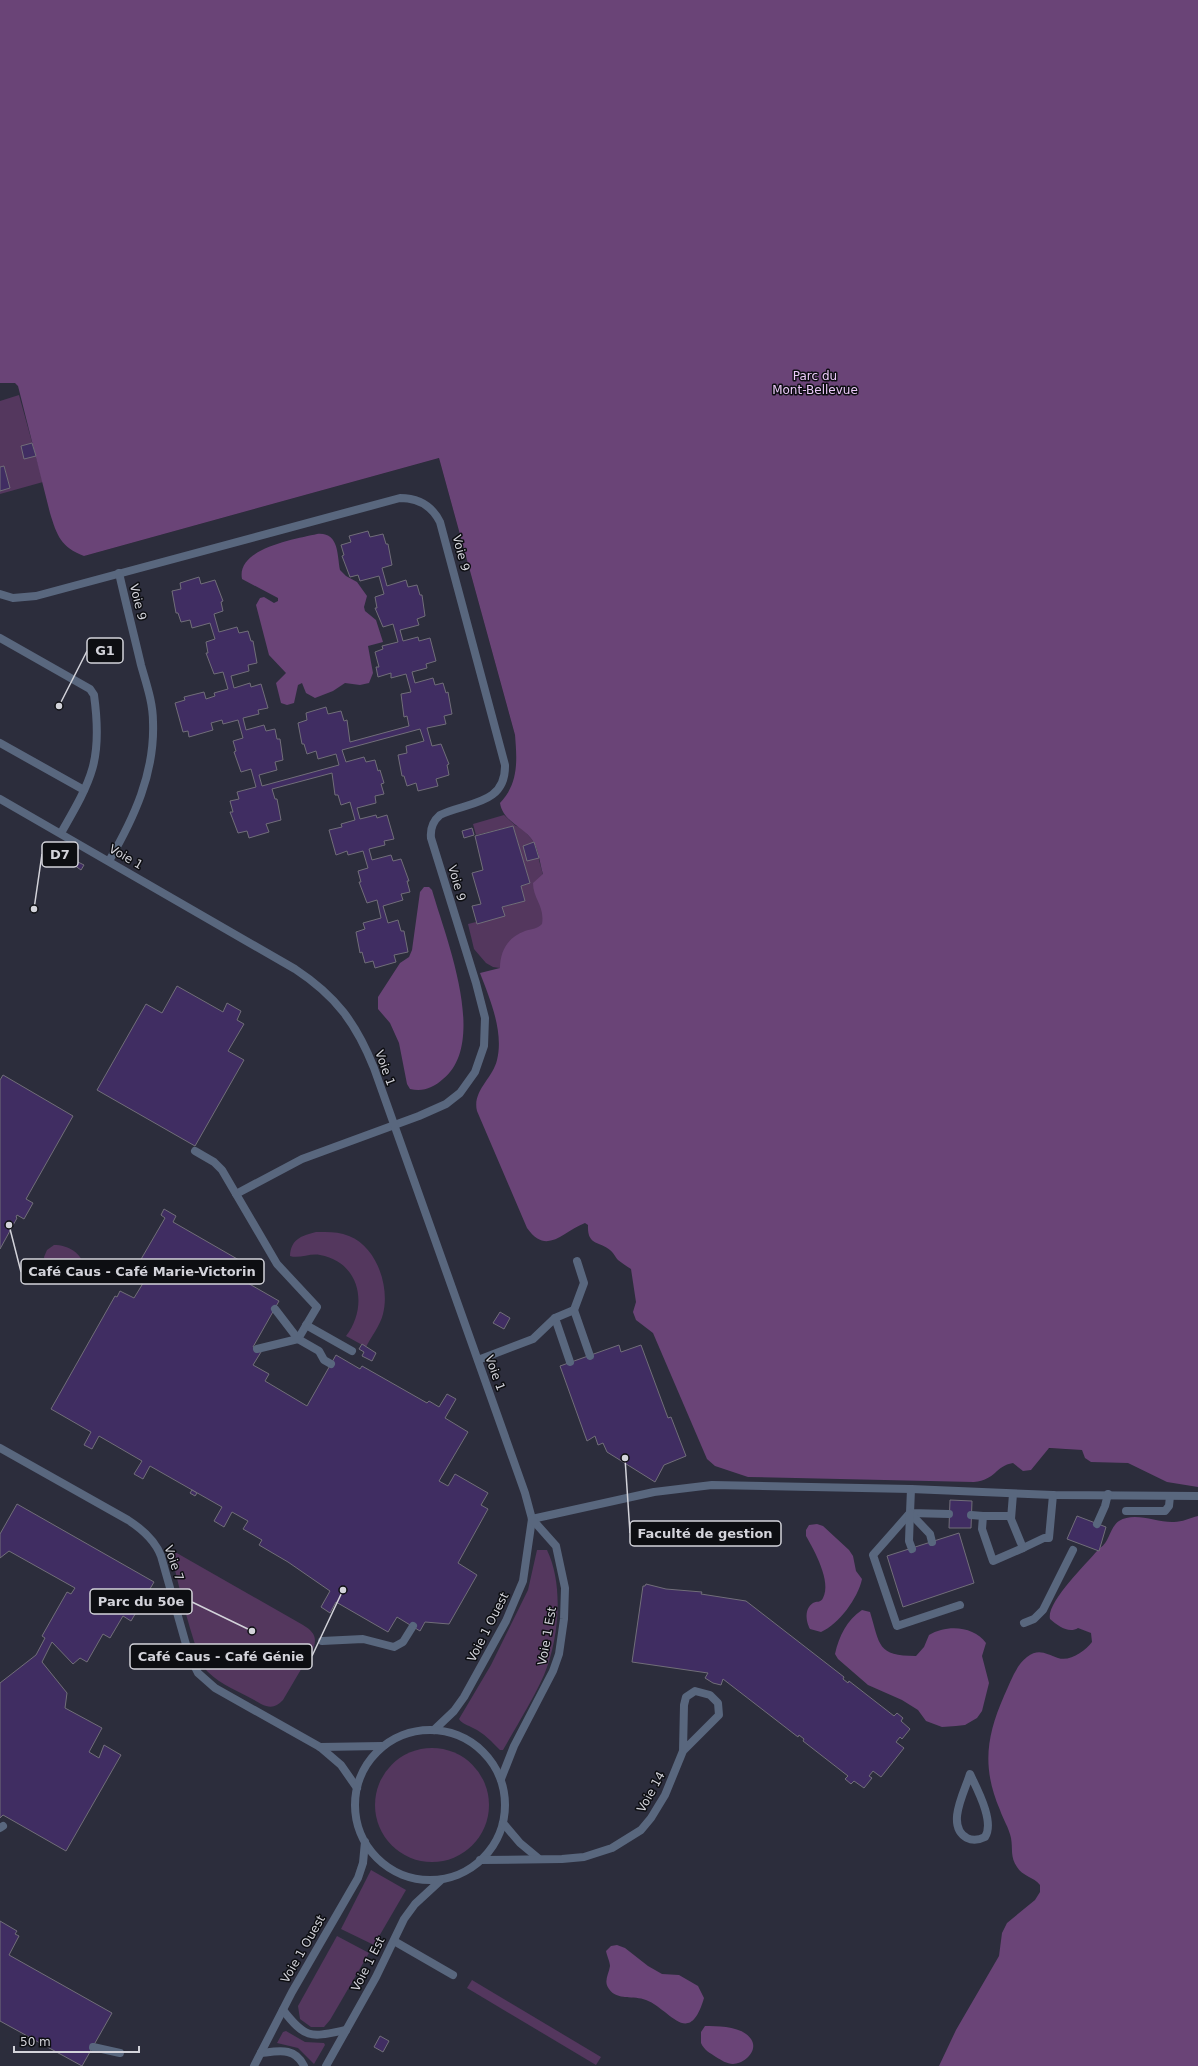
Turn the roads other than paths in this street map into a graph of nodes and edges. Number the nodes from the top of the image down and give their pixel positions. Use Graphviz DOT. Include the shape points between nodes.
graph roads {
  1 [pos="119,574"];
  2 [pos="0,594"];
  3 [pos="0,638"];
  4 [pos="0,742"];
  5 [pos="84,790"];
  6 [pos="0,798"];
  7 [pos="60,833"];
  8 [pos="109,861"];
  9 [pos="393,1125"];
  10 [pos="195,1151"];
  11 [pos="236,1194"];
  12 [pos="577,1261"];
  13 [pos="275,1309"];
  14 [pos="574,1310"];
  15 [pos="555,1318"];
  16 [pos="306,1325"];
  17 [pos="298,1339"];
  18 [pos="257,1349"];
  19 [pos="352,1351"];
  20 [pos="590,1356"];
  21 [pos="478,1360"];
  22 [pos="570,1362"];
  23 [pos="331,1364"];
  24 [pos="0,1448"];
  25 [pos="911,1489"];
  26 [pos="1013,1494"];
  27 [pos="1108,1494"];
  28 [pos="1052,1495"];
  29 [pos="1170,1496"];
  30 [pos="1198,1496"];
  31 [pos="1126,1512"];
  32 [pos="910,1513"];
  33 [pos="949,1514"];
  34 [pos="971,1515"];
  35 [pos="983,1516"];
  36 [pos="1011,1516"];
  37 [pos="532,1519"];
  38 [pos="1097,1524"];
  39 [pos="932,1542"];
  40 [pos="912,1548"];
  41 [pos="1023,1548"];
  42 [pos="1073,1550"];
  43 [pos="960,1605"];
  44 [pos="1024,1623"];
  45 [pos="413,1626"];
  46 [pos="322,1641"];
  47 [pos="434,1730"];
  48 [pos="382,1746"];
  49 [pos="320,1747"];
  50 [pos="683,1751"];
  51 [pos="970,1774"];
  52 [pos="501,1779"];
  53 [pos="357,1788"];
  54 [pos="503,1823"];
  55 [pos="365,1842"];
  56 [pos="538,1858"];
  57 [pos="480,1860"];
  58 [pos="442,1880"];
  59 [pos="394,1941"];
  60 [pos="453,1975"];
  61 [pos="284,2010"];
  62 [pos="346,2030"];
  63 [pos="93,2047"];
  64 [pos="120,2053"];
  65 [pos="261,2053"];
  66 [pos="254,2066"];
  67 [pos="304,2066"];
  68 [pos="326,2066"];
  1 -- 2 [label="lane" via="30,597 13,598"];
  1 -- 8 [label="lane, Voie 9" via="150,697 154,729 144,789 132,819"];
  1 -- 9 [label="lane, Voie 9" via="394,499 412,499 429,507 437,516 504,759 505,771 502,782 492,796 444,813 432,825 431,838 483,1008 485,1037 479,1063 460,1093 438,1108"];
  3 -- 5 [label="lane" via="92,691 97,716 97,745 93,769"];
  4 -- 5 [label="lane"];
  5 -- 7 [label="lane"];
  6 -- 7 [label="lane, Voie 1"];
  7 -- 8 [label="lane, Voie 1"];
  8 -- 9 [label="lane, Voie 1" via="295,969 329,995 348,1017 361,1039 374,1068"];
  9 -- 11 [label="lane, Voie 9" via="302,1159"];
  9 -- 21 [label="lane, Voie 1"];
  10 -- 11 [label="lane" via="218,1166"];
  11 -- 16 [label="lane" via="277,1264 317,1307"];
  12 -- 14 [label="lane" via="584,1283"];
  13 -- 17 [label="lane"];
  14 -- 15 [label="lane"];
  14 -- 20 [label="lane"];
  15 -- 21 [label="lane" via="533,1339"];
  15 -- 22 [label="lane"];
  16 -- 17 [label="lane"];
  16 -- 19 [label="lane"];
  17 -- 18 [label="lane"];
  17 -- 23 [label="lane" via="319,1351 324,1360"];
  21 -- 37 [label="lane, Voie 1"];
  24 -- 49 [label="lane, Voie 7" via="141,1529 153,1541 162,1560 190,1655 203,1679"];
  25 -- 26 [label="lane"];
  25 -- 32 [label="lane"];
  25 -- 37 [label="lane" via="704,1486 654,1492"];
  26 -- 28 [label="lane"];
  26 -- 36 [label="lane"];
  27 -- 28 [label="lane"];
  27 -- 29 [label="lane"];
  27 -- 38 [label="lane"];
  28 -- 41 [label="lane" via="1048,1538"];
  29 -- 30 [label="lane"];
  29 -- 31 [label="lane" via="1169,1506 1165,1511"];
  32 -- 33 [label="lane"];
  32 -- 39 [label="lane" via="930,1534"];
  32 -- 40 [label="lane" via="909,1541"];
  32 -- 43 [label="lane" via="873,1555 897,1626"];
  34 -- 35 [label="lane"];
  35 -- 36 [label="lane"];
  35 -- 41 [label="lane" via="982,1529 993,1561"];
  36 -- 41 [label="lane"];
  37 -- 47 [label="lane, Voie 1 Ouest" via="523,1581 506,1621 464,1697 454,1712"];
  37 -- 52 [label="lane, Voie 1 Est" via="556,1546 565,1588 564,1620 554,1671 514,1746"];
  42 -- 44 [label="lane" via="1043,1610 1034,1620"];
  45 -- 46 [label="lane" via="403,1642 394,1647 363,1639"];
  47 -- 48 [label="lane" via="402,1734"];
  47 -- 52 [label="lane" via="459,1736 476,1746 491,1761"];
  48 -- 49 [label="lane"];
  48 -- 53 [label="lane" via="366,1765"];
  49 -- 53 [label="lane, Voie 7" via="341,1765"];
  50 -- 50 [label="lane, Voie 14" via="718,1715 718,1703 710,1695 699,1691 692,1692 686,1697"];
  50 -- 56 [label="lane, Voie 14" via="670,1787 659,1807 647,1823 632,1836 608,1850 584,1857"];
  51 -- 51 [label="lane" via="958,1812 957,1826 958,1831 965,1837 976,1840 985,1836 988,1828 983,1804"];
  52 -- 54 [label="lane" via="505,1800"];
  53 -- 55 [label="lane" via="356,1815"];
  54 -- 56 [label="lane" via="520,1843"];
  54 -- 57 [label="lane" via="496,1840"];
  55 -- 58 [label="lane" via="382,1861 398,1873 423,1880"];
  55 -- 61 [label="lane, Voie 1 Ouest" via="358,1878"];
  56 -- 57 [label="lane, Voie 14"];
  57 -- 58 [label="lane" via="466,1870"];
  58 -- 59 [label="lane, Voie 1 Est" via="414,1904"];
  59 -- 60 [label="lane"];
  59 -- 62 [label="lane, Voie 1 Est"];
  61 -- 62 [label="lane" via="297,2027 306,2033 320,2035"];
  61 -- 65 [label="lane, Voie 1 Ouest"];
  62 -- 68 [label="lane, Voie 1 Est"];
  63 -- 64 [label="lane"];
  65 -- 66 [label="lane, Voie 1 Ouest"];
  65 -- 67 [label="lane" via="292,2052 299,2057"];
}
